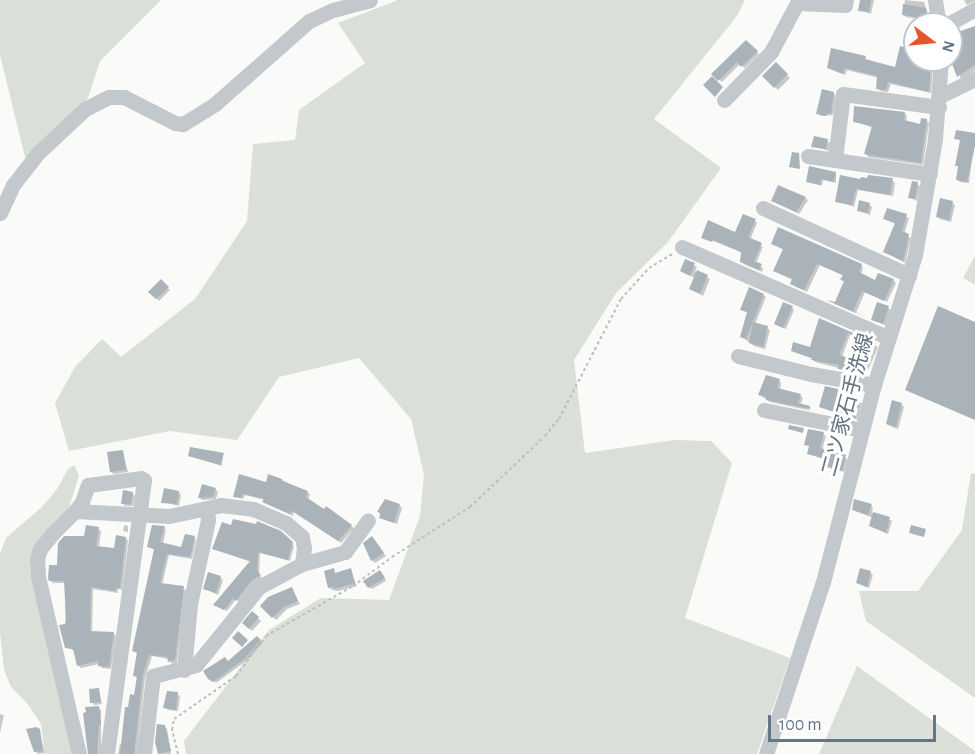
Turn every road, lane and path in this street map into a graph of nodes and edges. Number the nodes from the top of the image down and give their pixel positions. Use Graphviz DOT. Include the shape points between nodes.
graph roads {
  1 [pos="370,0"];
  2 [pos="846,0"];
  3 [pos="941,72"];
  4 [pos="975,80"];
  5 [pos="724,100"];
  6 [pos="940,101"];
  7 [pos="808,156"];
  8 [pos="835,159"];
  9 [pos="930,174"];
  10 [pos="763,208"];
  11 [pos="0,213"];
  12 [pos="682,248"];
  13 [pos="909,275"];
  14 [pos="887,337"];
  15 [pos="738,356"];
  16 [pos="874,385"];
  17 [pos="764,410"];
  18 [pos="862,430"];
  19 [pos="207,508"];
  20 [pos="75,512"];
  21 [pos="140,515"];
  22 [pos="368,520"];
  23 [pos="302,564"];
  24 [pos="184,670"];
  25 [pos="79,754"];
  26 [pos="107,754"];
  27 [pos="144,754"];
  28 [pos="178,754"];
  29 [pos="766,754"];
  1 -- 11 [label="street" via="309,21 216,103 183,124 124,97 109,96 85,109 38,153 13,185"];
  2 -- 5 [label="street" via="845,5 797,3 771,52"];
  3 -- 6 [label="street, 二ツ家石手洗線"];
  4 -- 6 [label="street"];
  6 -- 8 [label="street" via="843,94"];
  6 -- 9 [label="street, 二ツ家石手洗線"];
  7 -- 8 [label="street"];
  8 -- 9 [label="street"];
  9 -- 13 [label="street, 二ツ家石手洗線"];
  10 -- 13 [label="street"];
  12 -- 14 [label="street"];
  12 -- 28 [label="path" via="649,268 621,298 560,419 545,436 470,507 392,556 353,586 266,636 236,676 174,719 172,730"];
  13 -- 14 [label="street, 二ツ家石手洗線"];
  14 -- 16 [label="street, 二ツ家石手洗線"];
  15 -- 16 [label="street"];
  16 -- 18 [label="street, 二ツ家石手洗線"];
  17 -- 18 [label="street"];
  18 -- 29 [label="street, 二ツ家石手洗線" via="824,582"];
  19 -- 21 [label="street" via="169,516"];
  19 -- 23 [label="street" via="241,506 286,523 302,537"];
  19 -- 24 [label="street" via="190,604"];
  20 -- 21 [label="street"];
  20 -- 21 [label="street" via="88,485 141,478 145,484"];
  20 -- 25 [label="street" via="52,534 37,559 45,616"];
  21 -- 26 [label="street"];
  22 -- 23 [label="street" via="345,552"];
  23 -- 24 [label="street" via="259,587 196,665"];
  24 -- 27 [label="street" via="153,676"];
}
